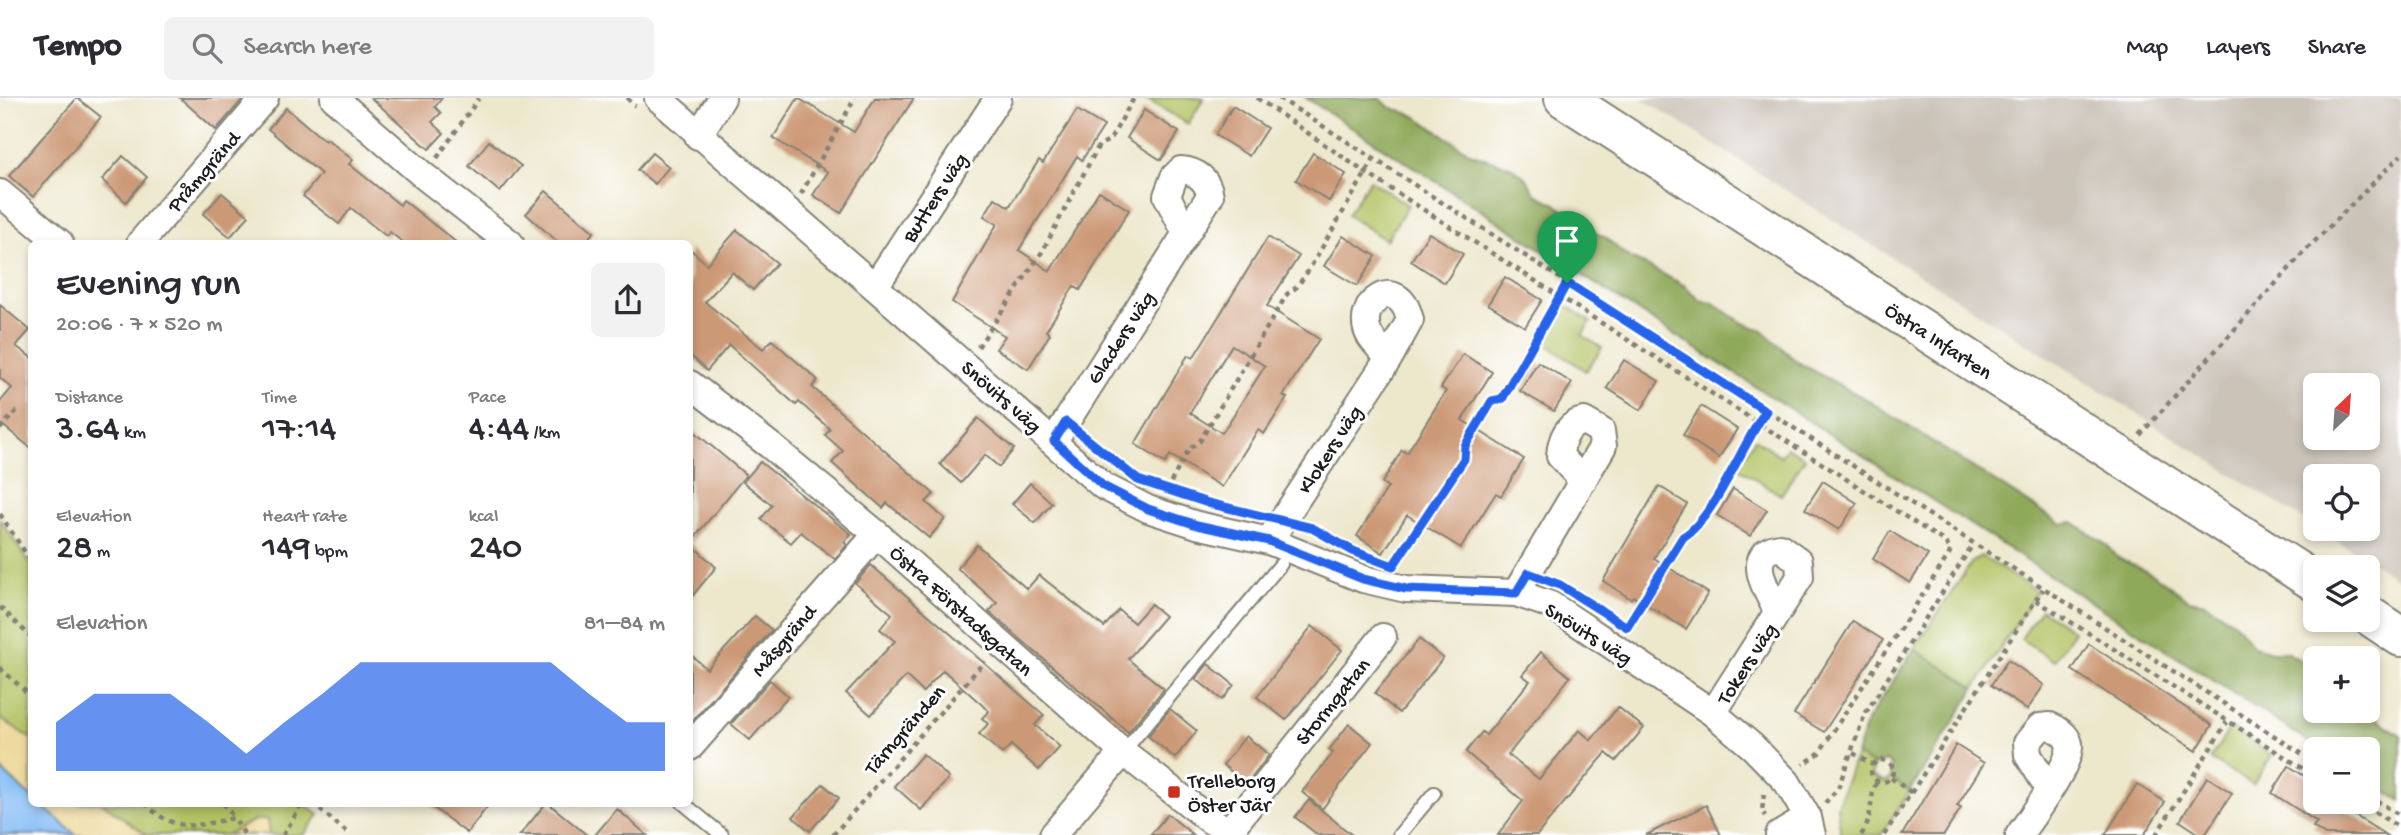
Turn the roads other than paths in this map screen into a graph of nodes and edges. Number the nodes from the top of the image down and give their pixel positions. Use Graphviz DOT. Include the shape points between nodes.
graph roads {
  1 [pos="265,98"];
  2 [pos="334,98"];
  3 [pos="722,98"];
  4 [pos="1564,98"];
  5 [pos="992,102"];
  6 [pos="648,104"];
  7 [pos="698,136"];
  8 [pos="0,193"];
  9 [pos="1186,233"];
  10 [pos="56,240"];
  11 [pos="144,240"];
  12 [pos="506,240"];
  13 [pos="876,285"];
  14 [pos="1389,358"];
  15 [pos="693,386"];
  16 [pos="1054,441"];
  17 [pos="1583,481"];
  18 [pos="877,534"];
  19 [pos="1269,541"];
  20 [pos="1281,564"];
  21 [pos="2303,574"];
  22 [pos="1516,593"];
  23 [pos="1778,612"];
  24 [pos="2380,623"];
  25 [pos="1383,637"];
  26 [pos="2401,637"];
  27 [pos="1713,713"];
  28 [pos="693,744"];
  29 [pos="1123,752"];
  30 [pos="2049,789"];
  31 [pos="1434,793"];
  32 [pos="688,807"];
  33 [pos="1819,817"];
  34 [pos="1774,829"];
  35 [pos="1232,833"];
  36 [pos="722,835"];
  37 [pos="1053,835"];
  38 [pos="1399,835"];
  39 [pos="2019,835"];
  1 -- 11 [label="street, Pråmgränd"];
  2 -- 12 [label="street"];
  3 -- 7 [label="street"];
  4 -- 21 [label="main road, Östra Infarten"];
  5 -- 13 [label="street, Butters väg"];
  6 -- 7 [label="street, Snövits väg"];
  7 -- 13 [label="street, Snövits väg"];
  8 -- 10 [label="street"];
  9 -- 16 [label="street, Gladers väg"];
  13 -- 16 [label="street, Snövits väg"];
  14 -- 19 [label="street, Klokers väg"];
  15 -- 18 [label="street, Östra Förstadsgatan"];
  16 -- 19 [label="street, Snövits väg" via="1103,486 1148,509"];
  17 -- 22 [label="street"];
  18 -- 28 [label="street, Måsgränd"];
  18 -- 29 [label="street, Östra Förstadsgatan"];
  19 -- 22 [label="street, Snövits väg" via="1363,579 1406,589"];
  20 -- 29 [label="lane"];
  22 -- 27 [label="street, Snövits väg" via="1550,605"];
  23 -- 27 [label="street, Tokers väg"];
  24 -- 26 [label="main road"];
  25 -- 35 [label="street, Stormgatan"];
  27 -- 33 [label="street, Snövits väg"];
  29 -- 35 [label="street, Östra Förstadsgatan"];
  29 -- 37 [label="street"];
  30 -- 39 [label="street"];
  31 -- 38 [label="lane"];
  32 -- 36 [label="lane"];
  33 -- 34 [label="street"];
}
